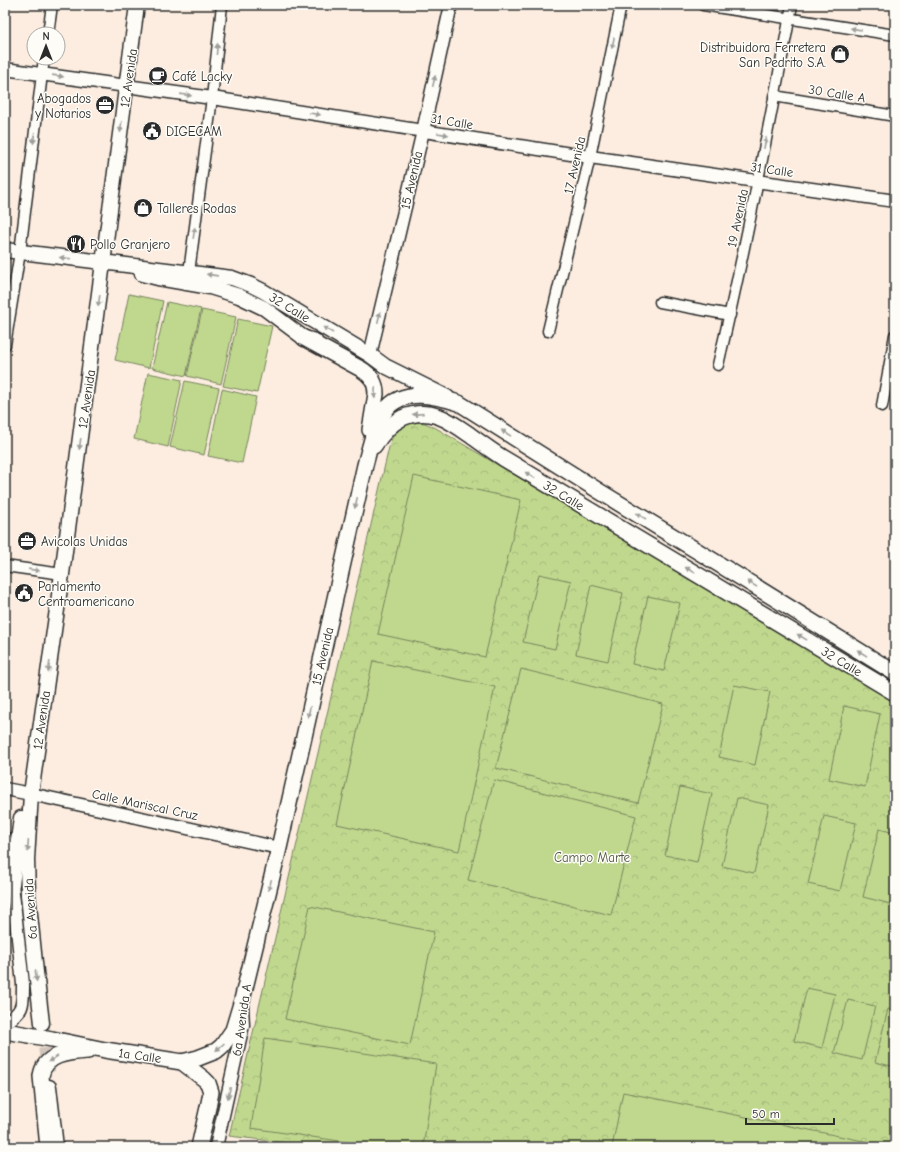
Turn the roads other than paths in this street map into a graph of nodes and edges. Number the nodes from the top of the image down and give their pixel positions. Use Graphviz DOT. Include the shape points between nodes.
graph roads {
  1 [pos="52,5"];
  2 [pos="138,5"];
  3 [pos="222,5"];
  4 [pos="451,5"];
  5 [pos="621,5"];
  6 [pos="703,5"];
  7 [pos="792,5"];
  8 [pos="789,18"];
  9 [pos="49,26"];
  10 [pos="895,35"];
  11 [pos="43,66"];
  12 [pos="5,70"];
  13 [pos="42,74"];
  14 [pos="127,86"];
  15 [pos="774,96"];
  16 [pos="212,98"];
  17 [pos="895,116"];
  18 [pos="422,131"];
  19 [pos="590,157"];
  20 [pos="758,181"];
  21 [pos="895,201"];
  22 [pos="5,250"];
  23 [pos="20,252"];
  24 [pos="104,263"];
  25 [pos="189,272"];
  26 [pos="660,302"];
  27 [pos="730,315"];
  28 [pos="548,331"];
  29 [pos="895,335"];
  30 [pos="304,338"];
  31 [pos="5,345"];
  32 [pos="370,355"];
  33 [pos="718,365"];
  34 [pos="385,366"];
  35 [pos="459,403"];
  36 [pos="882,406"];
  37 [pos="365,465"];
  38 [pos="5,566"];
  39 [pos="62,574"];
  40 [pos="895,674"];
  41 [pos="895,693"];
  42 [pos="5,789"];
  43 [pos="31,794"];
  44 [pos="5,838"];
  45 [pos="279,848"];
  46 [pos="12,884"];
  47 [pos="242,1000"];
  48 [pos="5,1023"];
  49 [pos="42,1023"];
  50 [pos="5,1031"];
  51 [pos="105,1050"];
  52 [pos="182,1062"];
  53 [pos="50,1087"];
  54 [pos="48,1147"];
  55 [pos="56,1147"];
  56 [pos="198,1147"];
  57 [pos="216,1147"];
  1 -- 9 [label="street"];
  2 -- 14 [label="main road, 12 Avenida"];
  16 -- 3 [label="street, one-way"];
  18 -- 4 [label="street, 15 Avenida, one-way"];
  5 -- 19 [label="street, 17 Avenida, one-way"];
  6 -- 8 [label="street"];
  7 -- 8 [label="street, 19 Avenida"];
  10 -- 8 [label="street, one-way"];
  8 -- 15 [label="street, 19 Avenida"];
  11 -- 13 [label="street"];
  12 -- 13 [label="street, 31 Calle"];
  13 -- 14 [label="street, 31 Calle, one-way"];
  13 -- 23 [label="street, one-way"];
  14 -- 16 [label="street, 31 Calle, one-way"];
  14 -- 24 [label="main road, 12 Avenida, one-way"];
  15 -- 17 [label="street, 30 Calle A"];
  20 -- 15 [label="street, 19 Avenida, one-way"];
  16 -- 18 [label="street, 31 Calle, one-way"];
  25 -- 16 [label="street, one-way"];
  18 -- 19 [label="street, 31 Calle, one-way"];
  32 -- 18 [label="street, 15 Avenida, one-way"];
  19 -- 20 [label="street, 31 Calle"];
  19 -- 28 [label="street, 17 Avenida"];
  20 -- 21 [label="street, 31 Calle"];
  20 -- 27 [label="street, 19 Avenida"];
  22 -- 23 [label="main road, 32 Calle"];
  24 -- 23 [label="main road, 32 Calle, one-way"];
  23 -- 31 [label="street"];
  24 -- 25 [label="main road, 32 Calle"];
  24 -- 30 [label="main road, 32 Calle" via="239,296 264,308"];
  24 -- 39 [label="main road, 12 Avenida, one-way"];
  32 -- 25 [label="main road, 32 Calle, one-way" via="251,285 232,278"];
  26 -- 27 [label="street"];
  27 -- 33 [label="street, 19 Avenida"];
  29 -- 36 [label="street"];
  30 -- 34 [label="main road, 32 Calle" via="366,364"];
  30 -- 37 [label="main road, one-way" via="368,373 374,381 376,394"];
  32 -- 34 [label="main road, 32 Calle"];
  34 -- 35 [label="main road, 32 Calle"];
  35 -- 37 [label="main road, 32 Calle" via="419,395 394,402 385,410 378,424"];
  40 -- 35 [label="main road, 32 Calle, one-way"];
  41 -- 37 [label="main road, 32 Calle, one-way" via="503,458 449,420 432,414 418,414 394,423 379,439"];
  37 -- 45 [label="main road, 15 Avenida, one-way"];
  38 -- 39 [label="street, one-way"];
  39 -- 43 [label="main road, 12 Avenida, one-way"];
  42 -- 43 [label="street, Calle Mariscal Cruz"];
  43 -- 45 [label="street, Calle Mariscal Cruz"];
  43 -- 46 [label="main road" via="22,812"];
  43 -- 49 [label="main road, 6a Avenida, one-way" via="27,859 28,894"];
  44 -- 46 [label="street"];
  45 -- 47 [label="main road, 6a Avenida A, one-way"];
  46 -- 48 [label="street" via="23,1001 19,1012"];
  47 -- 52 [label="main road, 1a Calle, one-way" via="233,1030 222,1046 207,1055"];
  47 -- 57 [label="street, 6a Avenida A, one-way" via="243,1025"];
  50 -- 51 [label="main road, 1a Calle"];
  51 -- 52 [label="main road, 1a Calle"];
  51 -- 54 [label="main road, one-way" via="60,1055 54,1057 43,1068 40,1076"];
  52 -- 56 [label="main road" via="208,1083 211,1092"];
  53 -- 55 [label="main road"];
}
